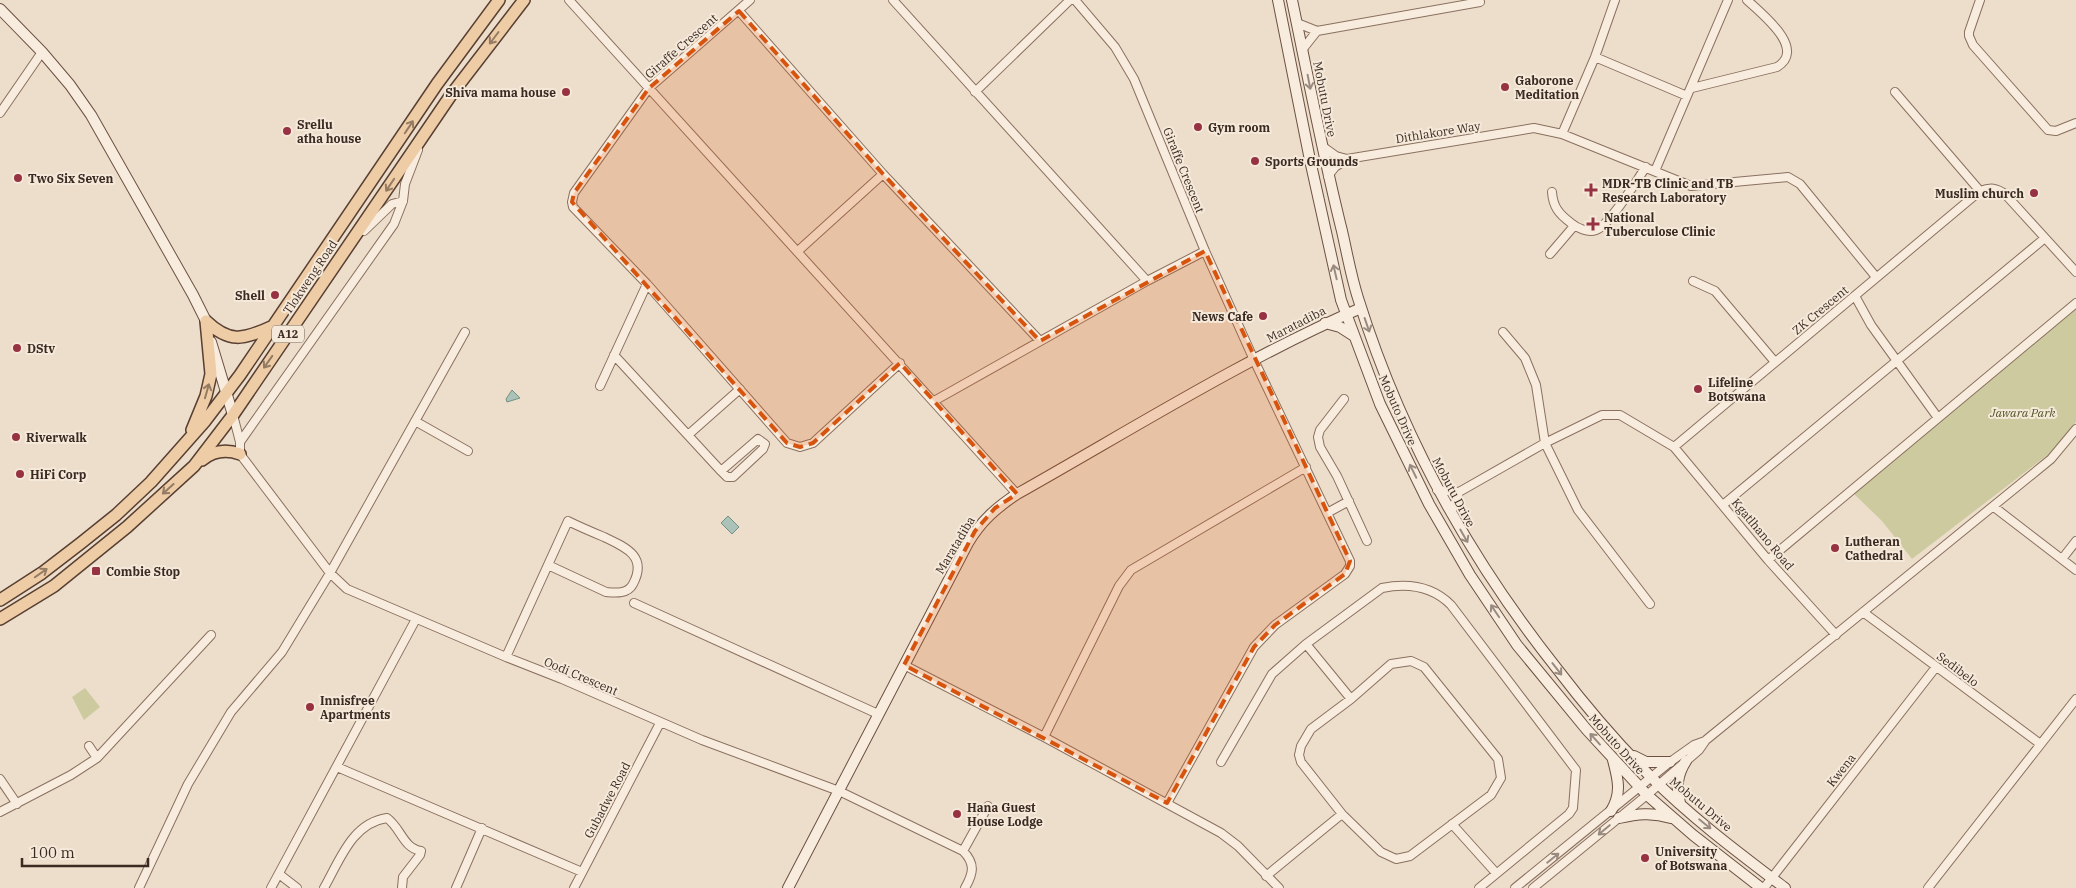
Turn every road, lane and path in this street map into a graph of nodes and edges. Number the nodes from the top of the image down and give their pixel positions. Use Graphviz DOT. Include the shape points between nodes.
graph roads {
  1 [pos="498,0"];
  2 [pos="524,0"];
  3 [pos="532,0"];
  4 [pos="569,0"];
  5 [pos="750,0"];
  6 [pos="893,0"];
  7 [pos="1070,0"];
  8 [pos="1075,0"];
  9 [pos="1278,0"];
  10 [pos="1292,0"];
  11 [pos="1615,0"];
  12 [pos="1728,0"];
  13 [pos="1747,0"];
  14 [pos="1980,0"];
  15 [pos="1480,2"];
  16 [pos="0,9"];
  17 [pos="739,10"];
  18 [pos="507,21"];
  19 [pos="1297,23"];
  20 [pos="1317,31"];
  21 [pos="1302,50"];
  22 [pos="42,52"];
  23 [pos="1595,57"];
  24 [pos="649,88"];
  25 [pos="1692,88"];
  26 [pos="975,92"];
  27 [pos="1895,92"];
  28 [pos="1687,96"];
  29 [pos="0,113"];
  30 [pos="2076,123"];
  31 [pos="425,132"];
  32 [pos="1562,134"];
  33 [pos="1321,145"];
  34 [pos="1347,159"];
  35 [pos="1646,167"];
  36 [pos="1655,171"];
  37 [pos="883,174"];
  38 [pos="1328,176"];
  39 [pos="1980,191"];
  40 [pos="1552,192"];
  41 [pos="403,202"];
  42 [pos="1574,226"];
  43 [pos="2045,238"];
  44 [pos="798,251"];
  45 [pos="1205,251"];
  46 [pos="1550,254"];
  47 [pos="340,256"];
  48 [pos="2076,272"];
  49 [pos="1876,277"];
  50 [pos="1693,280"];
  51 [pos="1147,281"];
  52 [pos="647,284"];
  53 [pos="1340,294"];
  54 [pos="1855,296"];
  55 [pos="2076,303"];
  56 [pos="1361,308"];
  57 [pos="1346,314"];
  58 [pos="206,321"];
  59 [pos="1325,324"];
  60 [pos="272,327"];
  61 [pos="465,332"];
  62 [pos="1502,332"];
  63 [pos="1354,336"];
  64 [pos="1040,341"];
  65 [pos="614,355"];
  66 [pos="1254,360"];
  67 [pos="1897,360"];
  68 [pos="1774,362"];
  69 [pos="900,363"];
  70 [pos="600,386"];
  71 [pos="740,389"];
  72 [pos="226,392"];
  73 [pos="1344,399"];
  74 [pos="934,401"];
  75 [pos="233,416"];
  76 [pos="1938,418"];
  77 [pos="415,421"];
  78 [pos="2076,429"];
  79 [pos="688,435"];
  80 [pos="190,436"];
  81 [pos="240,442"];
  82 [pos="1545,443"];
  83 [pos="1674,447"];
  84 [pos="468,451"];
  85 [pos="240,454"];
  86 [pos="194,466"];
  87 [pos="1306,467"];
  88 [pos="721,471"];
  89 [pos="1437,490"];
  90 [pos="1459,492"];
  91 [pos="1017,494"];
  92 [pos="1349,500"];
  93 [pos="1724,504"];
  94 [pos="1994,507"];
  95 [pos="1327,513"];
  96 [pos="1451,514"];
  97 [pos="1368,541"];
  98 [pos="2076,541"];
  99 [pos="2062,559"];
  100 [pos="1768,560"];
  101 [pos="548,565"];
  102 [pos="2076,570"];
  103 [pos="330,573"];
  104 [pos="0,600"];
  105 [pos="634,603"];
  106 [pos="1650,604"];
  107 [pos="1863,612"];
  108 [pos="0,619"];
  109 [pos="416,619"];
  110 [pos="1836,634"];
  111 [pos="211,635"];
  112 [pos="1306,644"];
  113 [pos="506,657"];
  114 [pos="904,664"];
  115 [pos="1936,667"];
  116 [pos="1351,699"];
  117 [pos="2076,699"];
  118 [pos="878,714"];
  119 [pos="660,723"];
  120 [pos="1044,737"];
  121 [pos="1706,740"];
  122 [pos="2040,744"];
  123 [pos="90,746"];
  124 [pos="1627,752"];
  125 [pos="97,758"];
  126 [pos="1612,758"];
  127 [pos="1686,761"];
  128 [pos="1222,762"];
  129 [pos="1670,762"];
  130 [pos="337,767"];
  131 [pos="1651,777"];
  132 [pos="0,779"];
  133 [pos="1660,785"];
  134 [pos="840,791"];
  135 [pos="1644,791"];
  136 [pos="1167,803"];
  137 [pos="1680,803"];
  138 [pos="17,804"];
  139 [pos="988,806"];
  140 [pos="0,812"];
  141 [pos="1342,814"];
  142 [pos="1615,815"];
  143 [pos="1674,819"];
  144 [pos="1452,824"];
  145 [pos="482,828"];
  146 [pos="963,851"];
  147 [pos="582,872"];
  148 [pos="1496,873"];
  149 [pos="279,874"];
  150 [pos="1266,876"];
  151 [pos="1772,878"];
  152 [pos="139,888"];
  153 [pos="271,888"];
  154 [pos="297,888"];
  155 [pos="324,888"];
  156 [pos="402,888"];
  157 [pos="456,888"];
  158 [pos="574,888"];
  159 [pos="788,888"];
  160 [pos="965,888"];
  161 [pos="1279,888"];
  162 [pos="1479,888"];
  163 [pos="1515,888"];
  164 [pos="1533,888"];
  165 [pos="1763,888"];
  166 [pos="1785,888"];
  167 [pos="1928,888"];
  60 -- 1 [label="main road, Tlokweng Road / A12, one-way"];
  2 -- 18 [label="main road, Tlokweng Road / A12"];
  3 -- 18 [label="main road"];
  4 -- 24 [label="street"];
  5 -- 17 [label="street, Giraffe Crescent"];
  6 -- 26 [label="street"];
  7 -- 26 [label="street"];
  8 -- 45 [label="street, Giraffe Crescent" via="1115,47 1134,79"];
  53 -- 9 [label="main road, Mobuto Drive, one-way"];
  10 -- 19 [label="main road, Mobutu Drive"];
  11 -- 23 [label="street"];
  12 -- 25 [label="street"];
  13 -- 25 [label="street" via="1783,38 1788,50 1786,59 1776,67"];
  14 -- 30 [label="street" via="1969,32 1973,45 2048,130 2056,131"];
  15 -- 20 [label="street"];
  16 -- 22 [label="main road"];
  17 -- 24 [label="street, Giraffe Crescent"];
  17 -- 37 [label="street"];
  18 -- 31 [label="main road, Tlokweng Road / A12, one-way"];
  19 -- 20 [label="street"];
  19 -- 21 [label="main road, Mobutu Drive"];
  20 -- 21 [label="street"];
  21 -- 33 [label="main road, Mobutu Drive, one-way"];
  22 -- 29 [label="street"];
  22 -- 58 [label="main road" via="91,115"];
  23 -- 28 [label="street"];
  23 -- 32 [label="street"];
  24 -- 44 [label="street"];
  24 -- 52 [label="street, Giraffe Crescent" via="574,193 572,202 575,211"];
  25 -- 28 [label="street"];
  26 -- 51 [label="street"];
  27 -- 39 [label="street"];
  28 -- 36 [label="street"];
  31 -- 41 [label="street" via="405,184"];
  31 -- 47 [label="main road, Tlokweng Road / A12, one-way"];
  32 -- 34 [label="street, Dithlakore Way" via="1534,128"];
  32 -- 35 [label="street, Dithlakore Way"];
  33 -- 34 [label="street" via="1336,156"];
  33 -- 38 [label="main road, Mobutu Drive"];
  34 -- 38 [label="street"];
  35 -- 36 [label="street, Dithlakore Way"];
  35 -- 42 [label="street" via="1603,226 1592,231"];
  36 -- 49 [label="street, Dithlakore Way" via="1684,184 1699,186 1788,177 1795,179"];
  37 -- 44 [label="street"];
  37 -- 64 [label="street"];
  38 -- 56 [label="main road, Mobutu Drive"];
  39 -- 43 [label="street" via="1989,188 2006,194"];
  39 -- 49 [label="street, ZK Crescent"];
  40 -- 42 [label="street" via="1557,211"];
  41 -- 47 [label="street" via="392,204 379,214"];
  41 -- 81 [label="street" via="394,224"];
  42 -- 46 [label="street"];
  43 -- 48 [label="street"];
  43 -- 67 [label="street"];
  44 -- 69 [label="street"];
  45 -- 51 [label="street"];
  45 -- 66 [label="street, Giraffe Crescent"];
  47 -- 75 [label="main road, Tlokweng Road / A12, one-way"];
  49 -- 54 [label="street, ZK Crescent"];
  50 -- 68 [label="street" via="1715,291"];
  51 -- 64 [label="street"];
  52 -- 65 [label="street"];
  52 -- 71 [label="street"];
  53 -- 57 [label="main road, Mobuto Drive"];
  53 -- 59 [label="main road" via="1337,307"];
  54 -- 67 [label="street"];
  54 -- 68 [label="street, ZK Crescent"];
  55 -- 76 [label="street"];
  56 -- 57 [label="main road, Maratadiba"];
  56 -- 89 [label="main road, Mobutu Drive, one-way" via="1393,397"];
  57 -- 59 [label="main road, Maratadiba"];
  57 -- 63 [label="main road, Mobuto Drive"];
  58 -- 60 [label="main road" via="220,334 242,338"];
  58 -- 72 [label="main road"];
  80 -- 58 [label="main road, one-way" via="211,374"];
  59 -- 63 [label="main road" via="1340,327"];
  59 -- 66 [label="main road, Maratadiba"];
  60 -- 72 [label="main road, Tlokweng Road / A12"];
  61 -- 77 [label="street"];
  62 -- 82 [label="street" via="1525,358 1536,385"];
  126 -- 63 [label="main road, Mobuto Drive, one-way" via="1517,645 1470,575 1429,504 1380,404"];
  64 -- 74 [label="street"];
  65 -- 70 [label="street"];
  65 -- 79 [label="street"];
  66 -- 87 [label="street, Giraffe Crescent"];
  66 -- 91 [label="main road, Maratadiba"];
  67 -- 76 [label="street"];
  67 -- 93 [label="street"];
  68 -- 83 [label="street, ZK Crescent"];
  69 -- 71 [label="street" via="813,443 800,447 787,443"];
  69 -- 74 [label="street"];
  71 -- 79 [label="street"];
  72 -- 75 [label="main road"];
  72 -- 80 [label="main road, Tlokweng Road / A12"];
  73 -- 92 [label="street" via="1318,437 1320,447"];
  74 -- 91 [label="street"];
  75 -- 81 [label="street"];
  75 -- 86 [label="main road, Tlokweng Road / A12"];
  76 -- 100 [label="street"];
  77 -- 84 [label="street"];
  77 -- 103 [label="street"];
  78 -- 94 [label="street" via="2051,459"];
  79 -- 88 [label="street"];
  104 -- 80 [label="main road, Tlokweng Road / A12, one-way" via="42,573 116,515 151,482"];
  81 -- 85 [label="street"];
  82 -- 83 [label="street, Kgatlhano Road" via="1610,414 1620,415"];
  82 -- 90 [label="street"];
  82 -- 106 [label="street" via="1578,510"];
  83 -- 93 [label="street, Kgatlhano Road"];
  85 -- 86 [label="main road" via="226,451 208,454"];
  85 -- 103 [label="street, Oodi Crescent"];
  86 -- 108 [label="main road, Tlokweng Road / A12, one-way" via="91,558 54,586"];
  87 -- 95 [label="street, Giraffe Crescent"];
  87 -- 120 [label="street" via="1131,570 1119,586"];
  88 -- 88 [label="street" via="757,439 764,443 763,449 733,477 728,478"];
  89 -- 90 [label="street"];
  89 -- 96 [label="main road, Mobutu Drive"];
  90 -- 96 [label="street"];
  91 -- 114 [label="main road, Maratadiba" via="995,508 975,531"];
  92 -- 95 [label="street"];
  92 -- 97 [label="street"];
  93 -- 100 [label="street, Kgatlhano Road"];
  94 -- 99 [label="street"];
  94 -- 107 [label="street"];
  95 -- 136 [label="street, Giraffe Crescent" via="1350,561 1348,570 1274,625 1254,647"];
  96 -- 124 [label="main road, Mobutu Drive, one-way" via="1481,565 1527,631 1598,721"];
  98 -- 99 [label="street"];
  99 -- 102 [label="street"];
  100 -- 110 [label="street, Kgatlhano Road"];
  101 -- 101 [label="street" via="568,521 627,548 636,558 639,572 632,586 613,593"];
  101 -- 113 [label="street"];
  103 -- 109 [label="street, Oodi Crescent" via="347,589"];
  103 -- 152 [label="street" via="282,652 232,712 188,784"];
  105 -- 118 [label="street"];
  107 -- 110 [label="street"];
  107 -- 115 [label="street, Sedibelo"];
  109 -- 113 [label="street, Oodi Crescent"];
  109 -- 130 [label="street"];
  110 -- 121 [label="street"];
  111 -- 125 [label="street"];
  112 -- 116 [label="street"];
  112 -- 128 [label="street" via="1272,674"];
  112 -- 148 [label="street" via="1382,588 1410,585 1437,594 1451,605 1576,768 1573,808 1569,814"];
  113 -- 119 [label="street, Oodi Crescent"];
  114 -- 118 [label="main road, Maratadiba"];
  114 -- 120 [label="street"];
  115 -- 122 [label="street, Sedibelo"];
  115 -- 151 [label="street, Kwena"];
  116 -- 141 [label="street" via="1311,729 1304,738 1299,755 1301,762"];
  116 -- 144 [label="street" via="1391,664 1411,661 1424,667 1498,759 1501,770 1501,778 1491,794"];
  117 -- 122 [label="street"];
  118 -- 134 [label="main road, Maratadiba"];
  119 -- 134 [label="street, Oodi Crescent"];
  119 -- 147 [label="street, Gubadwe Road"];
  120 -- 136 [label="street"];
  121 -- 127 [label="street"];
  121 -- 129 [label="street"];
  122 -- 167 [label="street"];
  123 -- 125 [label="street"];
  124 -- 129 [label="main road" via="1646,762"];
  124 -- 131 [label="main road, Mobutu Drive"];
  125 -- 138 [label="street"];
  126 -- 135 [label="main road, Mobuto Drive"];
  126 -- 142 [label="main road" via="1619,787"];
  127 -- 133 [label="street"];
  127 -- 137 [label="main road" via="1678,780"];
  129 -- 131 [label="street"];
  130 -- 145 [label="street"];
  130 -- 149 [label="street"];
  131 -- 133 [label="main road, Mobutu Drive"];
  131 -- 135 [label="street"];
  132 -- 138 [label="street"];
  133 -- 135 [label="street"];
  133 -- 137 [label="main road, Mobutu Drive"];
  134 -- 146 [label="street, Oodi Crescent"];
  134 -- 159 [label="main road, Maratadiba"];
  135 -- 142 [label="street"];
  135 -- 143 [label="main road, Mobuto Drive"];
  136 -- 150 [label="street" via="1232,840"];
  137 -- 151 [label="main road, Mobutu Drive, one-way"];
  138 -- 140 [label="street"];
  139 -- 146 [label="street"];
  141 -- 144 [label="street" via="1381,852 1396,858 1410,856"];
  141 -- 150 [label="street"];
  142 -- 143 [label="main road" via="1648,814"];
  163 -- 142 [label="street, one-way"];
  142 -- 164 [label="street, one-way"];
  143 -- 165 [label="main road, Mobuto Drive"];
  144 -- 148 [label="street"];
  145 -- 147 [label="street"];
  145 -- 157 [label="street"];
  146 -- 160 [label="street" via="972,874"];
  147 -- 158 [label="street, Gubadwe Road"];
  148 -- 162 [label="street"];
  149 -- 153 [label="street"];
  149 -- 154 [label="street"];
  150 -- 161 [label="street"];
  151 -- 165 [label="street, Kwena"];
  151 -- 166 [label="main road, Mobutu Drive"];
  155 -- 156 [label="street" via="356,834 376,820 387,818 397,827 402,839 421,851 403,877"];
}
